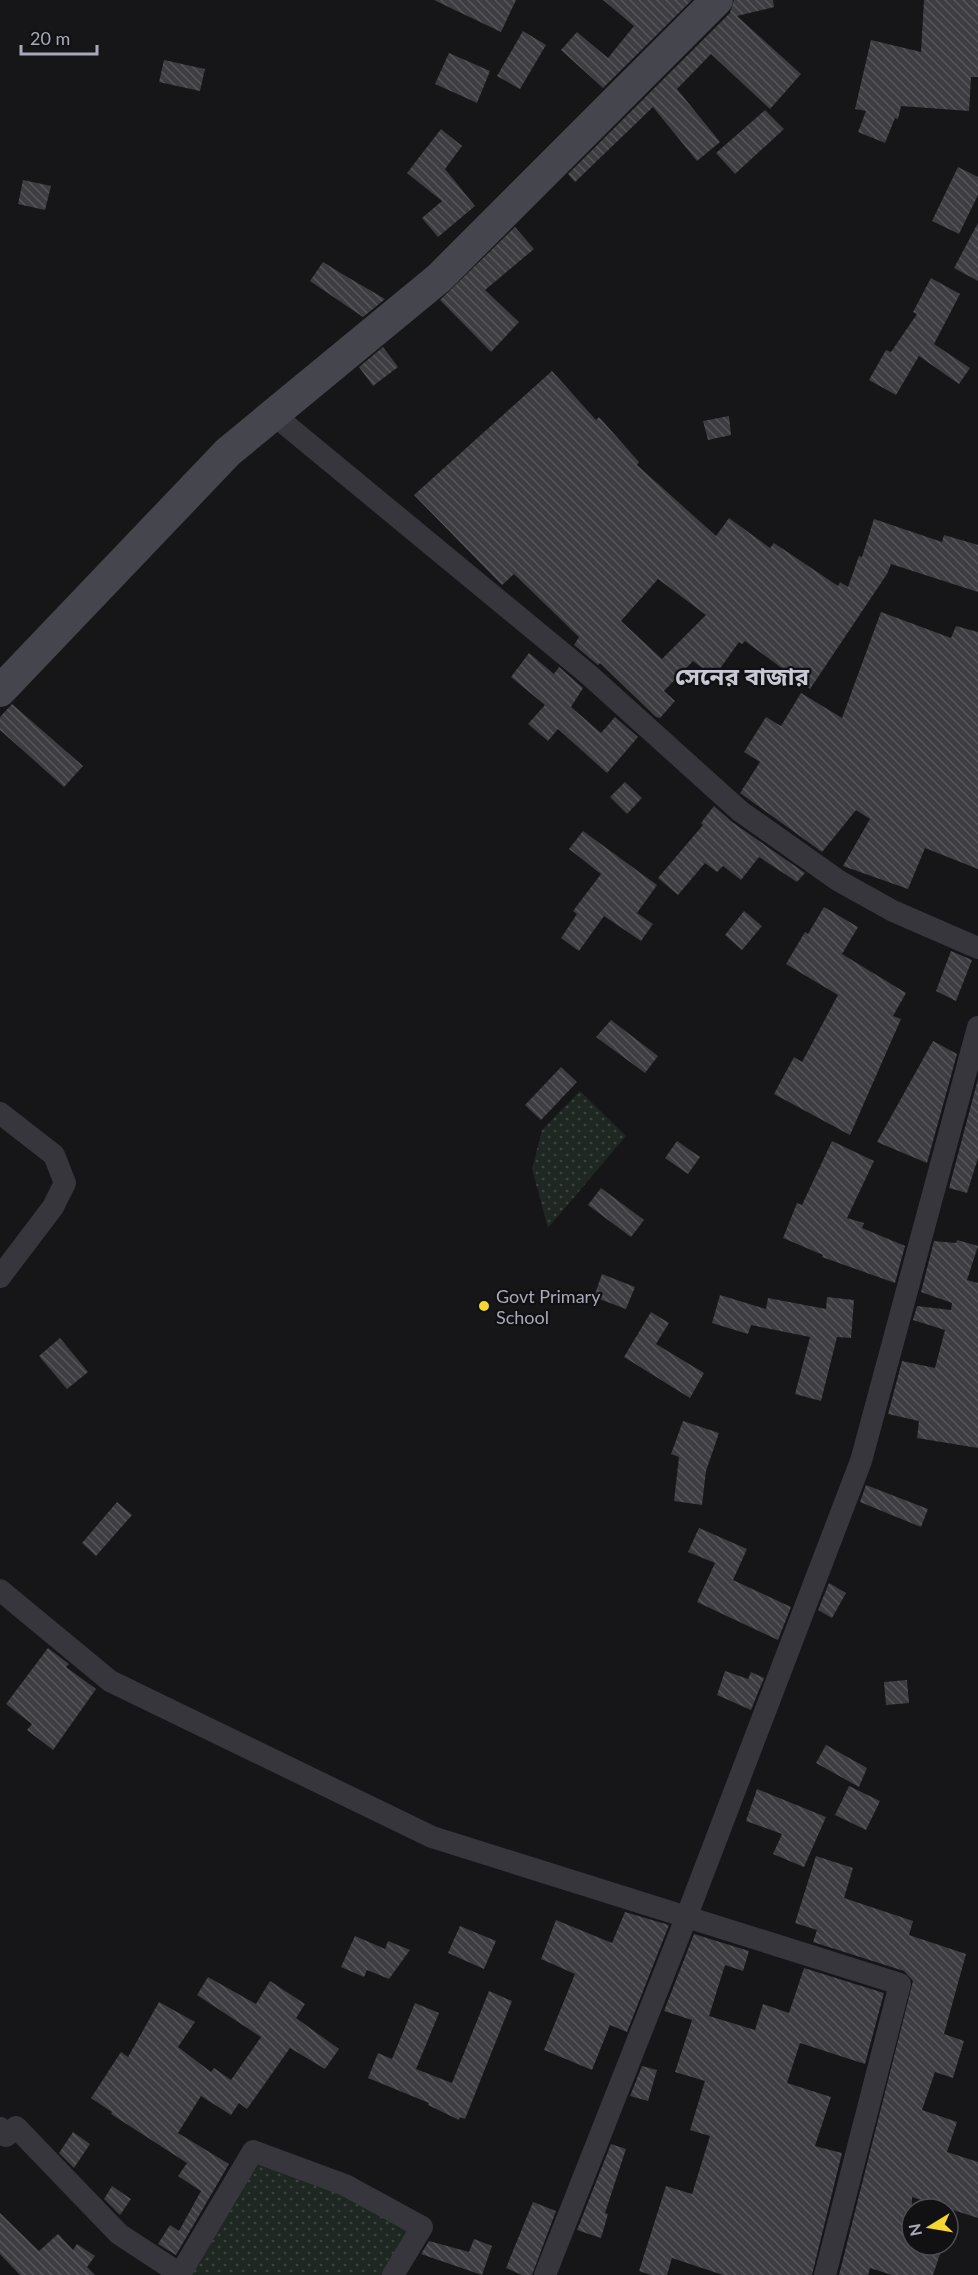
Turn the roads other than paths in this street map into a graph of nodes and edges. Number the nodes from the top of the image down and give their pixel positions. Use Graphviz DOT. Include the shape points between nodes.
graph roads {
  1 [pos="717,0"];
  2 [pos="274,415"];
  3 [pos="0,691"];
  4 [pos="978,948"];
  5 [pos="978,1027"];
  6 [pos="0,1113"];
  7 [pos="0,1277"];
  8 [pos="0,1590"];
  9 [pos="686,1918"];
  10 [pos="0,2128"];
  11 [pos="393,2275"];
  12 [pos="545,2275"];
  13 [pos="825,2275"];
  1 -- 2 [label="main road" via="439,278"];
  2 -- 3 [label="main road" via="228,452"];
  2 -- 4 [label="street" via="588,674 740,811 839,881 894,911"];
  5 -- 9 [label="street" via="861,1461"];
  6 -- 7 [label="street" via="54,1155 65,1183 53,1207"];
  8 -- 9 [label="street" via="110,1681 422,1832"];
  9 -- 12 [label="street"];
  9 -- 13 [label="street" via="900,1984"];
  10 -- 11 [label="street" via="6,2136 16,2127 119,2234 180,2274 253,2151 345,2185 422,2228"];
}
